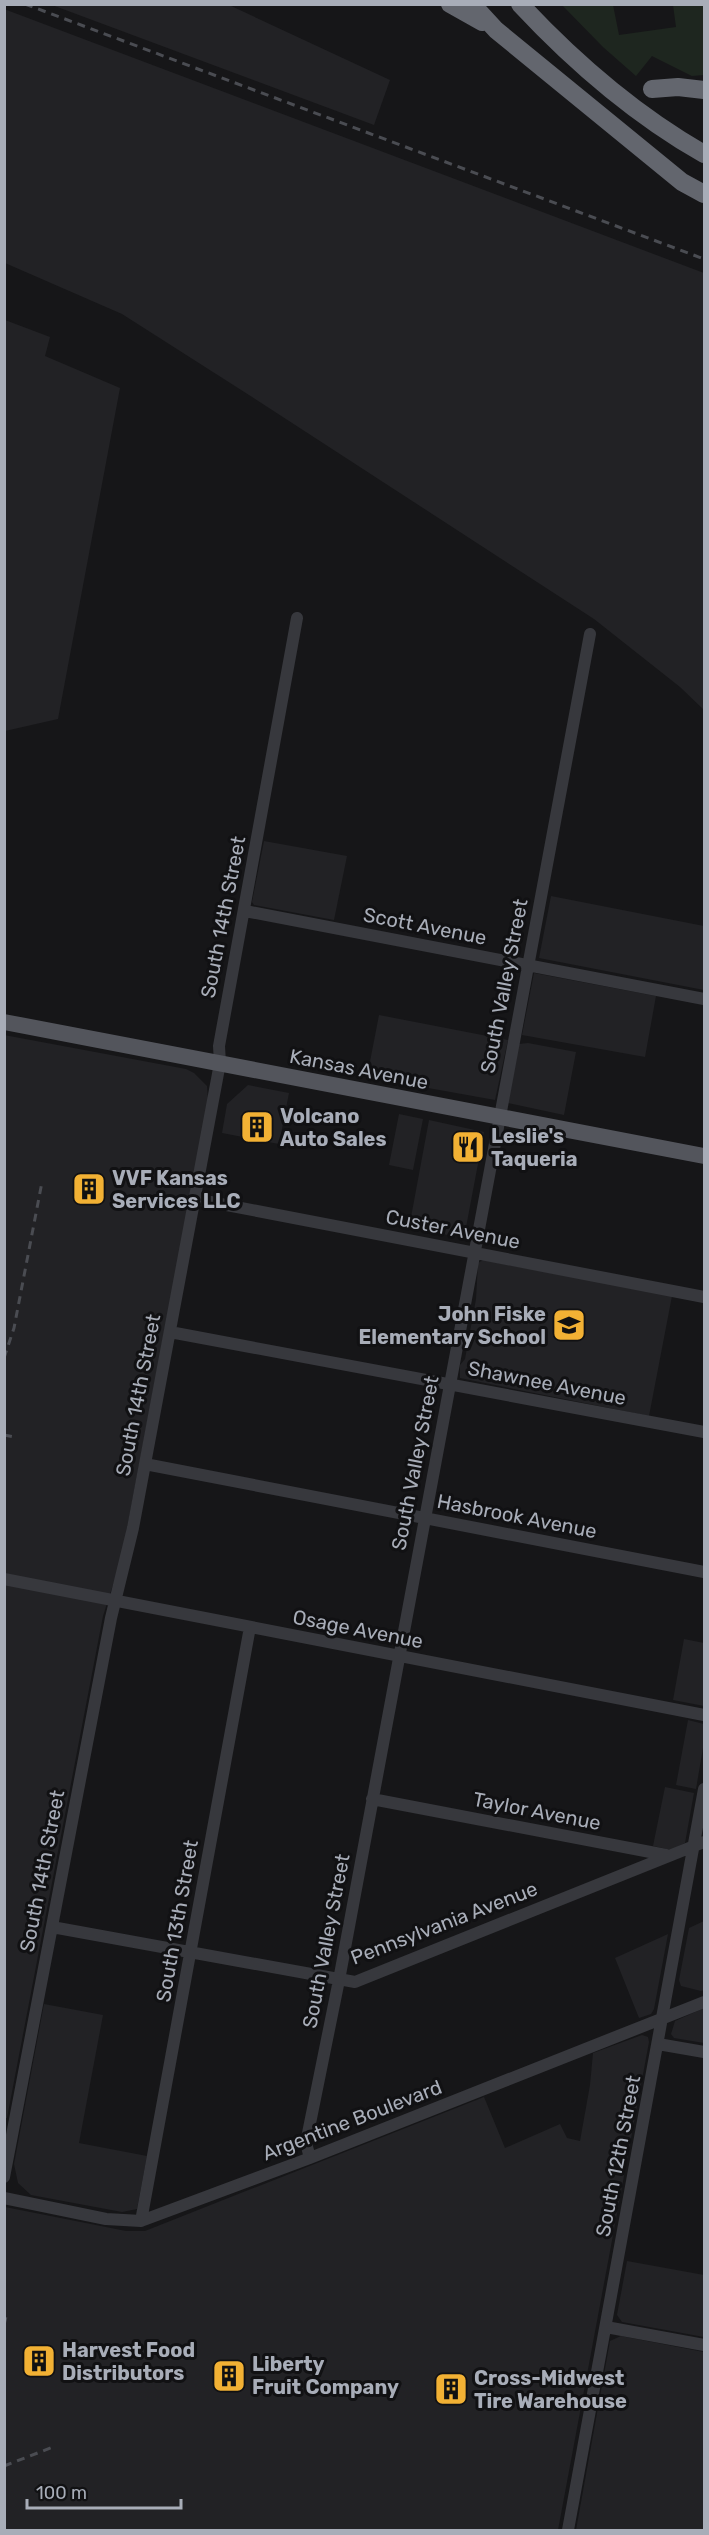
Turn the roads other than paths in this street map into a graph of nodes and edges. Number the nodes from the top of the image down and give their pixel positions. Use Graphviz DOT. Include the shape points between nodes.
graph roads {
  1 [pos="450,4"];
  2 [pos="472,4"];
  3 [pos="520,4"];
  4 [pos="526,4"];
  5 [pos="496,30"];
  6 [pos="548,35"];
  7 [pos="652,89"];
  8 [pos="705,90"];
  9 [pos="705,154"];
  10 [pos="705,194"];
  11 [pos="297,618"];
  12 [pos="590,634"];
  13 [pos="245,911"];
  14 [pos="528,965"];
  15 [pos="705,999"];
  16 [pos="4,1022"];
  17 [pos="220,1063"];
  18 [pos="499,1118"];
  19 [pos="705,1156"];
  20 [pos="195,1199"];
  21 [pos="474,1253"];
  22 [pos="705,1297"];
  23 [pos="170,1332"];
  24 [pos="451,1384"];
  25 [pos="705,1432"];
  26 [pos="145,1464"];
  27 [pos="425,1517"];
  28 [pos="705,1572"];
  29 [pos="4,1579"];
  30 [pos="116,1599"];
  31 [pos="250,1627"];
  32 [pos="399,1656"];
  33 [pos="705,1715"];
  34 [pos="705,1789"];
  35 [pos="372,1799"];
  36 [pos="699,1844"];
  37 [pos="667,1855"];
  38 [pos="52,1927"];
  39 [pos="191,1953"];
  40 [pos="339,1980"];
  41 [pos="705,2002"];
  42 [pos="663,2020"];
  43 [pos="658,2044"];
  44 [pos="705,2052"];
  45 [pos="310,2158"];
  46 [pos="4,2177"];
  47 [pos="4,2198"];
  48 [pos="141,2221"];
  49 [pos="606,2327"];
  50 [pos="705,2345"];
  51 [pos="568,2530"];
  1 -- 5 [label="highway"];
  2 -- 5 [label="highway"];
  3 -- 6 [label="highway"];
  4 -- 6 [label="highway"];
  5 -- 10 [label="highway" via="682,182"];
  6 -- 9 [label="highway" via="662,130"];
  7 -- 8 [label="highway"];
  11 -- 13 [label="street, South 14th Street"];
  12 -- 14 [label="street, South Valley Street"];
  13 -- 14 [label="street, Scott Avenue"];
  13 -- 17 [label="street, South 14th Street" via="219,1046"];
  14 -- 15 [label="street, Scott Avenue"];
  14 -- 18 [label="street, South Valley Street"];
  16 -- 17 [label="main road, Kansas Avenue"];
  17 -- 18 [label="main road, Kansas Avenue"];
  17 -- 20 [label="street, South 14th Street"];
  18 -- 19 [label="main road, Kansas Avenue"];
  18 -- 21 [label="street, South Valley Street"];
  20 -- 21 [label="street, Custer Avenue"];
  20 -- 23 [label="street, South 14th Street"];
  21 -- 22 [label="street, Custer Avenue"];
  21 -- 24 [label="street, South Valley Street"];
  23 -- 24 [label="street, Shawnee Avenue"];
  23 -- 26 [label="street, South 14th Street"];
  24 -- 25 [label="street, Shawnee Avenue"];
  24 -- 27 [label="street, South Valley Street"];
  26 -- 27 [label="street, Hasbrook Avenue"];
  26 -- 30 [label="street, South 14th Street"];
  27 -- 28 [label="street, Hasbrook Avenue"];
  27 -- 32 [label="street, South Valley Street"];
  29 -- 30 [label="street, Osage Avenue"];
  30 -- 31 [label="street, Osage Avenue"];
  30 -- 38 [label="street, South 14th Street"];
  31 -- 32 [label="street, Osage Avenue"];
  31 -- 39 [label="street, South 13th Street"];
  32 -- 33 [label="street, Osage Avenue"];
  32 -- 35 [label="street, South Valley Street"];
  34 -- 36 [label="street, South 12th Street"];
  35 -- 37 [label="street, Taylor Avenue"];
  35 -- 40 [label="street, South Valley Street"];
  36 -- 37 [label="street, Taylor Avenue"];
  36 -- 42 [label="street, South 12th Street"];
  37 -- 40 [label="street, Pennsylvania Avenue" via="355,1982"];
  38 -- 39 [label="street, Pennsylvania Avenue"];
  38 -- 46 [label="street, South 14th Street"];
  39 -- 40 [label="street, Pennsylvania Avenue"];
  39 -- 48 [label="street, South 13th Street"];
  40 -- 45 [label="street, South Valley Street" via="306,2143"];
  41 -- 42 [label="street, Argentine Boulevard"];
  42 -- 43 [label="street, South 12th Street"];
  42 -- 45 [label="street, Argentine Boulevard"];
  43 -- 44 [label="street"];
  43 -- 49 [label="street, South 12th Street"];
  45 -- 48 [label="street, Argentine Boulevard"];
  47 -- 48 [label="street, Argentine Boulevard" via="106,2219"];
  49 -- 50 [label="street"];
  49 -- 51 [label="street, South 12th Street"];
}
